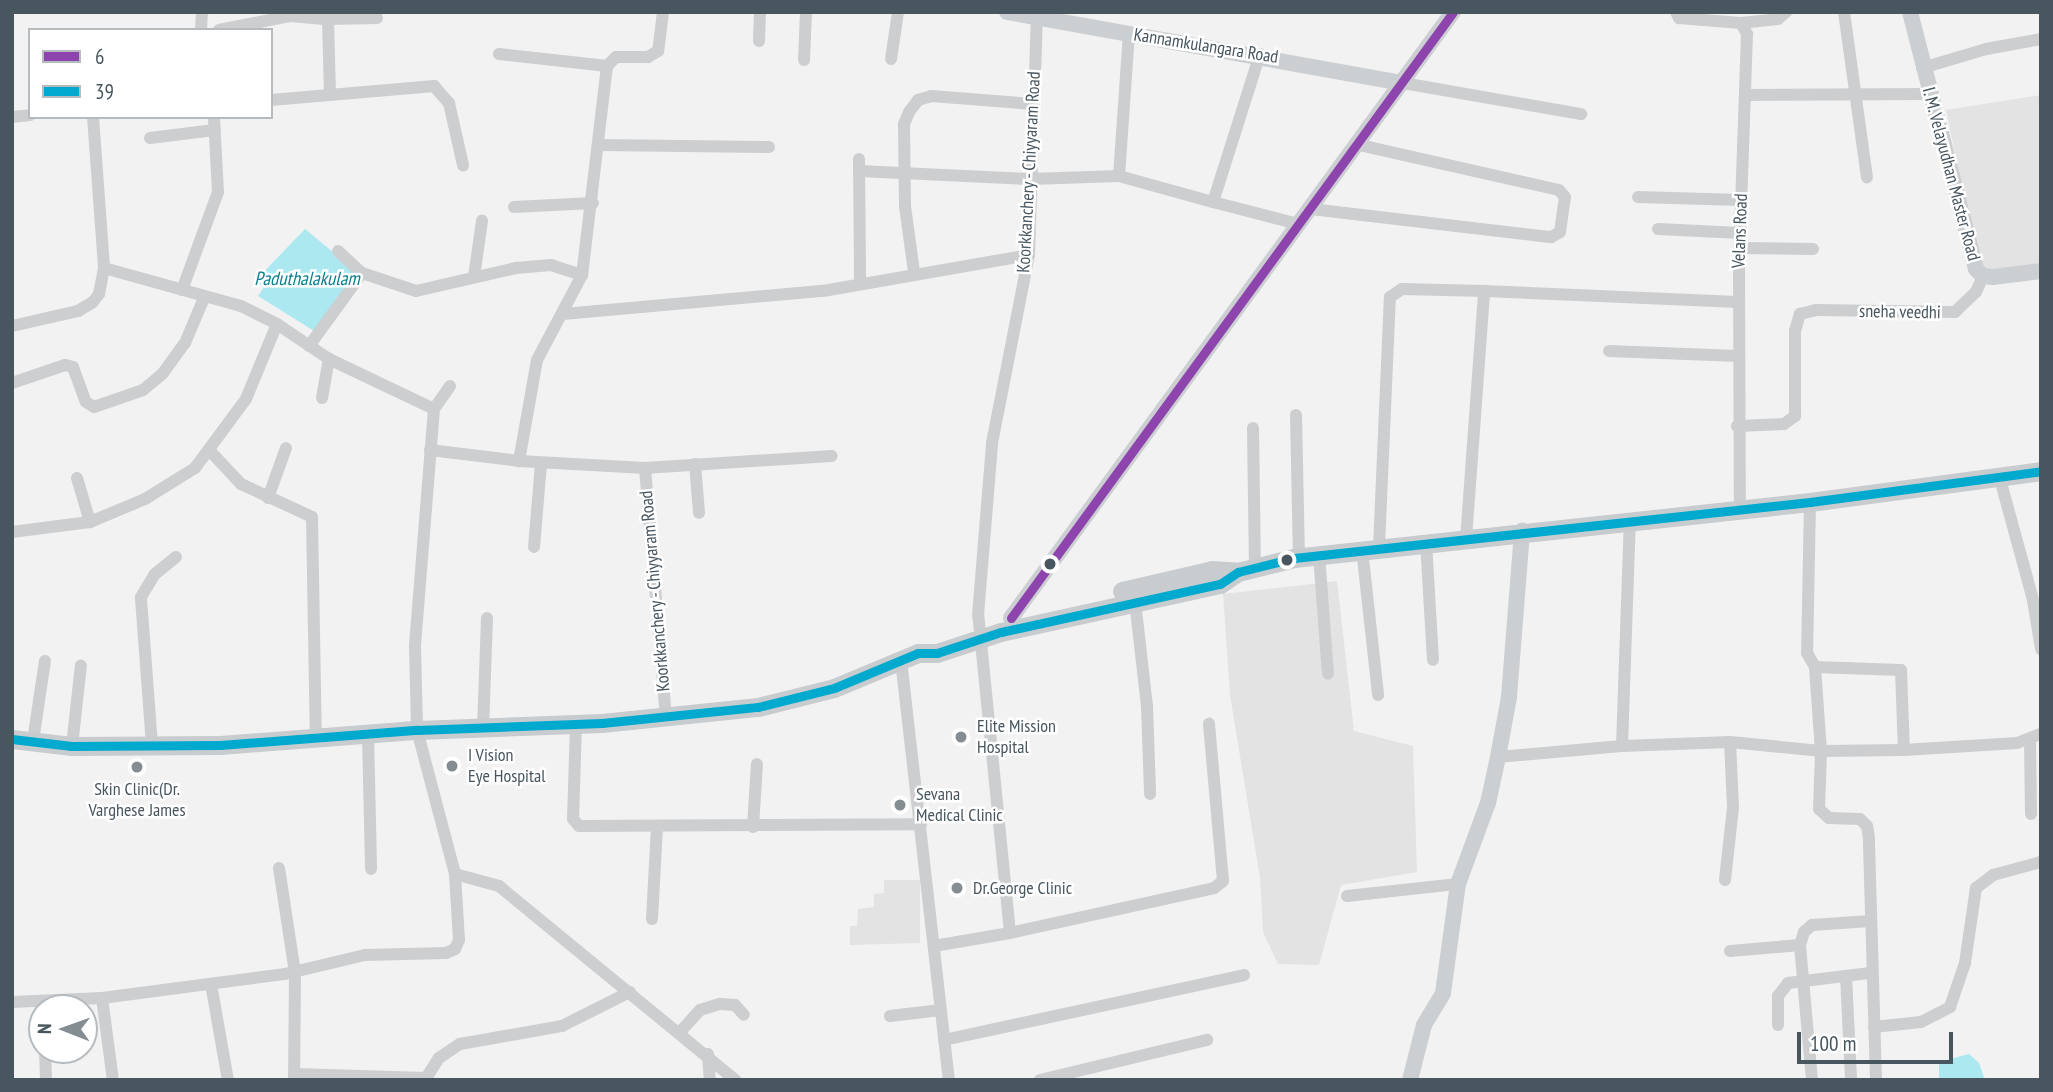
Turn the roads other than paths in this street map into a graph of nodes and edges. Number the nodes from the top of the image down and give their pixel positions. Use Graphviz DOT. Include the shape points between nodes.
graph roads {
  1 [pos="663,12"];
  2 [pos="760,12"];
  3 [pos="806,12"];
  4 [pos="898,12"];
  5 [pos="1007,12"];
  6 [pos="1453,12"];
  7 [pos="1676,12"];
  8 [pos="1786,12"];
  9 [pos="1844,12"];
  10 [pos="1910,12"];
  11 [pos="328,16"];
  12 [pos="377,18"];
  13 [pos="1037,19"];
  14 [pos="1741,23"];
  15 [pos="229,28"];
  16 [pos="1129,34"];
  17 [pos="2041,39"];
  18 [pos="759,41"];
  19 [pos="499,54"];
  20 [pos="1260,54"];
  21 [pos="891,59"];
  22 [pos="804,61"];
  23 [pos="607,66"];
  24 [pos="1922,68"];
  25 [pos="1403,83"];
  26 [pos="1858,94"];
  27 [pos="1929,94"];
  28 [pos="330,95"];
  29 [pos="1745,95"];
  30 [pos="273,100"];
  31 [pos="1033,104"];
  32 [pos="1581,114"];
  33 [pos="93,119"];
  34 [pos="215,124"];
  35 [pos="150,138"];
  36 [pos="600,145"];
  37 [pos="1359,145"];
  38 [pos="769,146"];
  39 [pos="463,165"];
  40 [pos="905,171"];
  41 [pos="1119,176"];
  42 [pos="1867,177"];
  43 [pos="1031,179"];
  44 [pos="1638,197"];
  45 [pos="1741,200"];
  46 [pos="1213,202"];
  47 [pos="593,203"];
  48 [pos="514,207"];
  49 [pos="1311,209"];
  50 [pos="482,221"];
  51 [pos="1298,224"];
  52 [pos="1658,229"];
  53 [pos="1740,233"];
  54 [pos="1739,248"];
  55 [pos="1813,249"];
  56 [pos="338,251"];
  57 [pos="1029,255"];
  58 [pos="104,268"];
  59 [pos="2041,271"];
  60 [pos="362,272"];
  61 [pos="914,272"];
  62 [pos="582,275"];
  63 [pos="1983,276"];
  64 [pos="474,277"];
  65 [pos="860,284"];
  66 [pos="182,290"];
  67 [pos="1484,290"];
  68 [pos="204,298"];
  69 [pos="1738,302"];
  70 [pos="563,314"];
  71 [pos="277,324"];
  72 [pos="12,326"];
  73 [pos="309,346"];
  74 [pos="1609,351"];
  75 [pos="1738,356"];
  76 [pos="328,359"];
  77 [pos="12,383"];
  78 [pos="450,386"];
  79 [pos="322,398"];
  80 [pos="434,409"];
  81 [pos="1296,415"];
  82 [pos="1737,426"];
  83 [pos="1253,428"];
  84 [pos="285,448"];
  85 [pos="430,450"];
  86 [pos="211,452"];
  87 [pos="832,456"];
  88 [pos="519,461"];
  89 [pos="541,463"];
  90 [pos="695,464"];
  91 [pos="645,468"];
  92 [pos="2041,471"];
  93 [pos="77,478"];
  94 [pos="2000,479"];
  95 [pos="268,498"];
  96 [pos="1810,502"];
  97 [pos="1740,509"];
  98 [pos="699,513"];
  99 [pos="90,522"];
  100 [pos="1630,522"];
  101 [pos="1522,531"];
  102 [pos="12,532"];
  103 [pos="1466,539"];
  104 [pos="1426,542"];
  105 [pos="534,547"];
  106 [pos="1371,548"];
  107 [pos="1309,556"];
  108 [pos="176,557"];
  109 [pos="1246,570"];
  110 [pos="1135,601"];
  111 [pos="487,618"];
  112 [pos="1006,625"];
  113 [pos="979,626"];
  114 [pos="2041,649"];
  115 [pos="910,657"];
  116 [pos="1433,660"];
  117 [pos="45,661"];
  118 [pos="81,665"];
  119 [pos="1815,667"];
  120 [pos="1328,674"];
  121 [pos="1378,695"];
  122 [pos="666,717"];
  123 [pos="576,724"];
  124 [pos="1209,724"];
  125 [pos="484,728"];
  126 [pos="417,730"];
  127 [pos="368,734"];
  128 [pos="316,737"];
  129 [pos="2035,737"];
  130 [pos="12,739"];
  131 [pos="33,741"];
  132 [pos="1730,742"];
  133 [pos="152,744"];
  134 [pos="72,746"];
  135 [pos="1622,746"];
  136 [pos="1904,750"];
  137 [pos="1821,751"];
  138 [pos="1498,757"];
  139 [pos="757,765"];
  140 [pos="1150,794"];
  141 [pos="2031,814"];
  142 [pos="921,824"];
  143 [pos="657,827"];
  144 [pos="753,827"];
  145 [pos="2041,862"];
  146 [pos="279,868"];
  147 [pos="371,869"];
  148 [pos="455,874"];
  149 [pos="1726,880"];
  150 [pos="1458,884"];
  151 [pos="1347,896"];
  152 [pos="652,919"];
  153 [pos="1870,921"];
  154 [pos="1010,933"];
  155 [pos="1800,945"];
  156 [pos="934,946"];
  157 [pos="1730,951"];
  158 [pos="295,972"];
  159 [pos="1870,972"];
  160 [pos="1244,975"];
  161 [pos="1846,976"];
  162 [pos="1803,981"];
  163 [pos="211,984"];
  164 [pos="630,992"];
  165 [pos="98,998"];
  166 [pos="102,998"];
  167 [pos="941,1010"];
  168 [pos="744,1015"];
  169 [pos="890,1016"];
  170 [pos="1778,1025"];
  171 [pos="1874,1027"];
  172 [pos="681,1031"];
  173 [pos="944,1040"];
  174 [pos="1208,1040"];
  175 [pos="708,1054"];
  176 [pos="294,1077"];
  177 [pos="426,1079"];
  178 [pos="113,1080"];
  179 [pos="228,1080"];
  180 [pos="710,1080"];
  181 [pos="735,1080"];
  182 [pos="949,1080"];
  183 [pos="1040,1080"];
  184 [pos="1410,1080"];
  185 [pos="1812,1080"];
  186 [pos="1851,1080"];
  187 [pos="1876,1080"];
  1 -- 23 [label="street" via="658,51 648,57 615,57"];
  2 -- 18 [label="street"];
  3 -- 22 [label="street"];
  4 -- 21 [label="street"];
  5 -- 13 [label="street, Kannamkulangara Road"];
  6 -- 25 [label="street"];
  7 -- 14 [label="street" via="1679,18"];
  8 -- 14 [label="street" via="1778,19"];
  9 -- 26 [label="street"];
  10 -- 24 [label="street, I. M. Velayudhan Master Road"];
  11 -- 12 [label="street"];
  11 -- 15 [label="street" via="290,16"];
  11 -- 28 [label="street"];
  13 -- 16 [label="street, Kannamkulangara Road"];
  13 -- 31 [label="street, Koorkkanchery - Chiyyaram Road"];
  14 -- 29 [label="street, Velans Road" via="1748,34"];
  16 -- 20 [label="street, Kannamkulangara Road"];
  16 -- 41 [label="street"];
  17 -- 24 [label="street"];
  19 -- 23 [label="street"];
  20 -- 25 [label="street, Kannamkulangara Road"];
  20 -- 46 [label="street"];
  23 -- 36 [label="street"];
  24 -- 27 [label="street, I. M. Velayudhan Master Road"];
  25 -- 32 [label="street"];
  25 -- 37 [label="street"];
  26 -- 27 [label="street"];
  26 -- 29 [label="street"];
  26 -- 42 [label="street"];
  27 -- 63 [label="street, I. M. Velayudhan Master Road" via="1976,269"];
  28 -- 30 [label="street"];
  28 -- 39 [label="street" via="434,86 449,103"];
  29 -- 45 [label="street, Velans Road"];
  31 -- 40 [label="street" via="931,96 918,100 904,124"];
  31 -- 43 [label="street, Koorkkanchery - Chiyyaram Road"];
  33 -- 58 [label="street"];
  34 -- 35 [label="street"];
  34 -- 66 [label="street" via="218,192"];
  36 -- 38 [label="street"];
  36 -- 47 [label="street"];
  37 -- 49 [label="street"];
  37 -- 49 [label="street" via="1559,190 1565,197 1560,232 1551,237"];
  40 -- 43 [label="street"];
  40 -- 61 [label="street"];
  40 -- 65 [label="street" via="859,165"];
  41 -- 43 [label="street"];
  41 -- 46 [label="street"];
  43 -- 57 [label="street, Koorkkanchery - Chiyyaram Road"];
  44 -- 45 [label="street"];
  45 -- 53 [label="street, Velans Road"];
  46 -- 51 [label="street"];
  47 -- 48 [label="street"];
  47 -- 62 [label="street"];
  49 -- 51 [label="street"];
  50 -- 64 [label="street"];
  51 -- 112 [label="street"];
  52 -- 53 [label="street"];
  53 -- 54 [label="street, Velans Road"];
  54 -- 55 [label="street"];
  54 -- 69 [label="street, Velans Road"];
  56 -- 60 [label="street"];
  57 -- 61 [label="street"];
  57 -- 113 [label="street, Koorkkanchery - Chiyyaram Road" via="992,443"];
  58 -- 66 [label="street"];
  58 -- 72 [label="street" via="93,302 78,311"];
  59 -- 63 [label="street, I. M. Velayudhan Master Road"];
  60 -- 64 [label="street" via="416,291"];
  60 -- 73 [label="street"];
  61 -- 65 [label="street"];
  62 -- 64 [label="street" via="551,265"];
  62 -- 70 [label="street"];
  63 -- 82 [label="street, sneha veedhi" via="1976,292 1955,312 1800,313 1795,331 1795,416 1784,424"];
  65 -- 70 [label="street"];
  66 -- 68 [label="street"];
  67 -- 69 [label="street"];
  67 -- 103 [label="street"];
  67 -- 106 [label="street" via="1402,289 1390,297"];
  68 -- 71 [label="street" via="241,306"];
  68 -- 77 [label="street" via="185,343 163,373 143,390 94,407 86,402 73,368 65,365"];
  69 -- 75 [label="street, Velans Road"];
  70 -- 88 [label="street" via="537,360"];
  71 -- 73 [label="street"];
  71 -- 86 [label="street" via="246,399"];
  73 -- 76 [label="street"];
  74 -- 75 [label="street"];
  75 -- 82 [label="street, Velans Road"];
  76 -- 79 [label="street"];
  76 -- 80 [label="street"];
  78 -- 80 [label="street"];
  80 -- 85 [label="street"];
  81 -- 107 [label="street"];
  82 -- 97 [label="street, Velans Road"];
  83 -- 109 [label="street"];
  84 -- 95 [label="street"];
  85 -- 88 [label="street, Koorkkanchery - Chiyyaram Road"];
  85 -- 126 [label="street" via="415,646"];
  86 -- 95 [label="street" via="241,484"];
  86 -- 99 [label="street" via="195,468 145,499"];
  87 -- 90 [label="street"];
  88 -- 89 [label="street, Koorkkanchery - Chiyyaram Road"];
  89 -- 91 [label="street, Koorkkanchery - Chiyyaram Road"];
  89 -- 105 [label="street"];
  90 -- 91 [label="street"];
  90 -- 98 [label="street"];
  91 -- 122 [label="street, Koorkkanchery - Chiyyaram Road"];
  92 -- 94 [label="main road"];
  93 -- 99 [label="street"];
  94 -- 96 [label="main road"];
  94 -- 114 [label="street" via="2033,600"];
  95 -- 128 [label="street" via="312,517"];
  96 -- 97 [label="main road"];
  96 -- 119 [label="street" via="1807,653"];
  97 -- 100 [label="main road"];
  99 -- 102 [label="street"];
  100 -- 101 [label="main road"];
  100 -- 135 [label="street"];
  101 -- 103 [label="main road"];
  101 -- 138 [label="street" via="1508,697"];
  103 -- 104 [label="main road"];
  104 -- 106 [label="main road"];
  104 -- 116 [label="street"];
  106 -- 107 [label="main road"];
  106 -- 121 [label="street"];
  107 -- 109 [label="main road"];
  107 -- 120 [label="street"];
  108 -- 133 [label="street" via="155,574 141,597"];
  109 -- 110 [label="main road" via="1220,584"];
  109 -- 112 [label="main road" via="1212,570"];
  110 -- 112 [label="main road"];
  110 -- 140 [label="street" via="1147,706"];
  111 -- 125 [label="street"];
  112 -- 113 [label="main road"];
  113 -- 115 [label="main road"];
  113 -- 154 [label="street, Koorkkanchery - Chiyyaram Road"];
  115 -- 122 [label="main road" via="786,703"];
  115 -- 142 [label="street"];
  117 -- 131 [label="street"];
  118 -- 134 [label="street"];
  119 -- 136 [label="street" via="1901,670"];
  119 -- 137 [label="street"];
  122 -- 123 [label="main road"];
  123 -- 125 [label="main road"];
  123 -- 143 [label="street" via="573,819 579,826"];
  124 -- 154 [label="street" via="1223,881 1214,888"];
  125 -- 126 [label="main road"];
  126 -- 127 [label="main road"];
  126 -- 148 [label="street"];
  127 -- 128 [label="main road"];
  127 -- 147 [label="street"];
  128 -- 133 [label="main road" via="220,745"];
  129 -- 136 [label="street"];
  129 -- 141 [label="street"];
  130 -- 131 [label="main road"];
  131 -- 134 [label="main road"];
  132 -- 135 [label="street"];
  132 -- 137 [label="street"];
  132 -- 149 [label="street" via="1733,807"];
  133 -- 134 [label="main road"];
  135 -- 138 [label="street"];
  136 -- 137 [label="street"];
  137 -- 153 [label="street" via="1822,816 1860,819 1867,826"];
  138 -- 150 [label="street" via="1488,803"];
  139 -- 144 [label="street"];
  142 -- 144 [label="street"];
  142 -- 156 [label="street"];
  143 -- 144 [label="street"];
  143 -- 152 [label="street"];
  145 -- 171 [label="street" via="1993,875 1976,888 1965,963 1950,1007 1921,1022"];
  146 -- 158 [label="street"];
  148 -- 158 [label="street" via="459,940 455,949 365,956"];
  148 -- 164 [label="street" via="499,886"];
  150 -- 151 [label="street"];
  150 -- 184 [label="street" via="1443,993 1424,1025"];
  153 -- 155 [label="street" via="1812,925"];
  153 -- 159 [label="street"];
  154 -- 156 [label="street"];
  155 -- 157 [label="street"];
  155 -- 162 [label="street"];
  156 -- 167 [label="street"];
  158 -- 163 [label="street"];
  158 -- 176 [label="street"];
  159 -- 161 [label="street"];
  159 -- 171 [label="street"];
  160 -- 173 [label="street"];
  161 -- 162 [label="street"];
  161 -- 186 [label="street"];
  162 -- 170 [label="street" via="1781,989"];
  162 -- 185 [label="street"];
  163 -- 166 [label="street"];
  163 -- 179 [label="street"];
  164 -- 172 [label="street"];
  164 -- 177 [label="street" via="562,1026 460,1044 439,1058"];
  165 -- 166 [label="street"];
  166 -- 178 [label="street"];
  167 -- 169 [label="street"];
  167 -- 173 [label="street"];
  168 -- 172 [label="street" via="734,1005 720,1004 700,1010"];
  171 -- 187 [label="street"];
  172 -- 175 [label="street"];
  173 -- 182 [label="street"];
  174 -- 183 [label="street"];
  175 -- 180 [label="street"];
  175 -- 181 [label="street"];
  176 -- 177 [label="street"];
}
